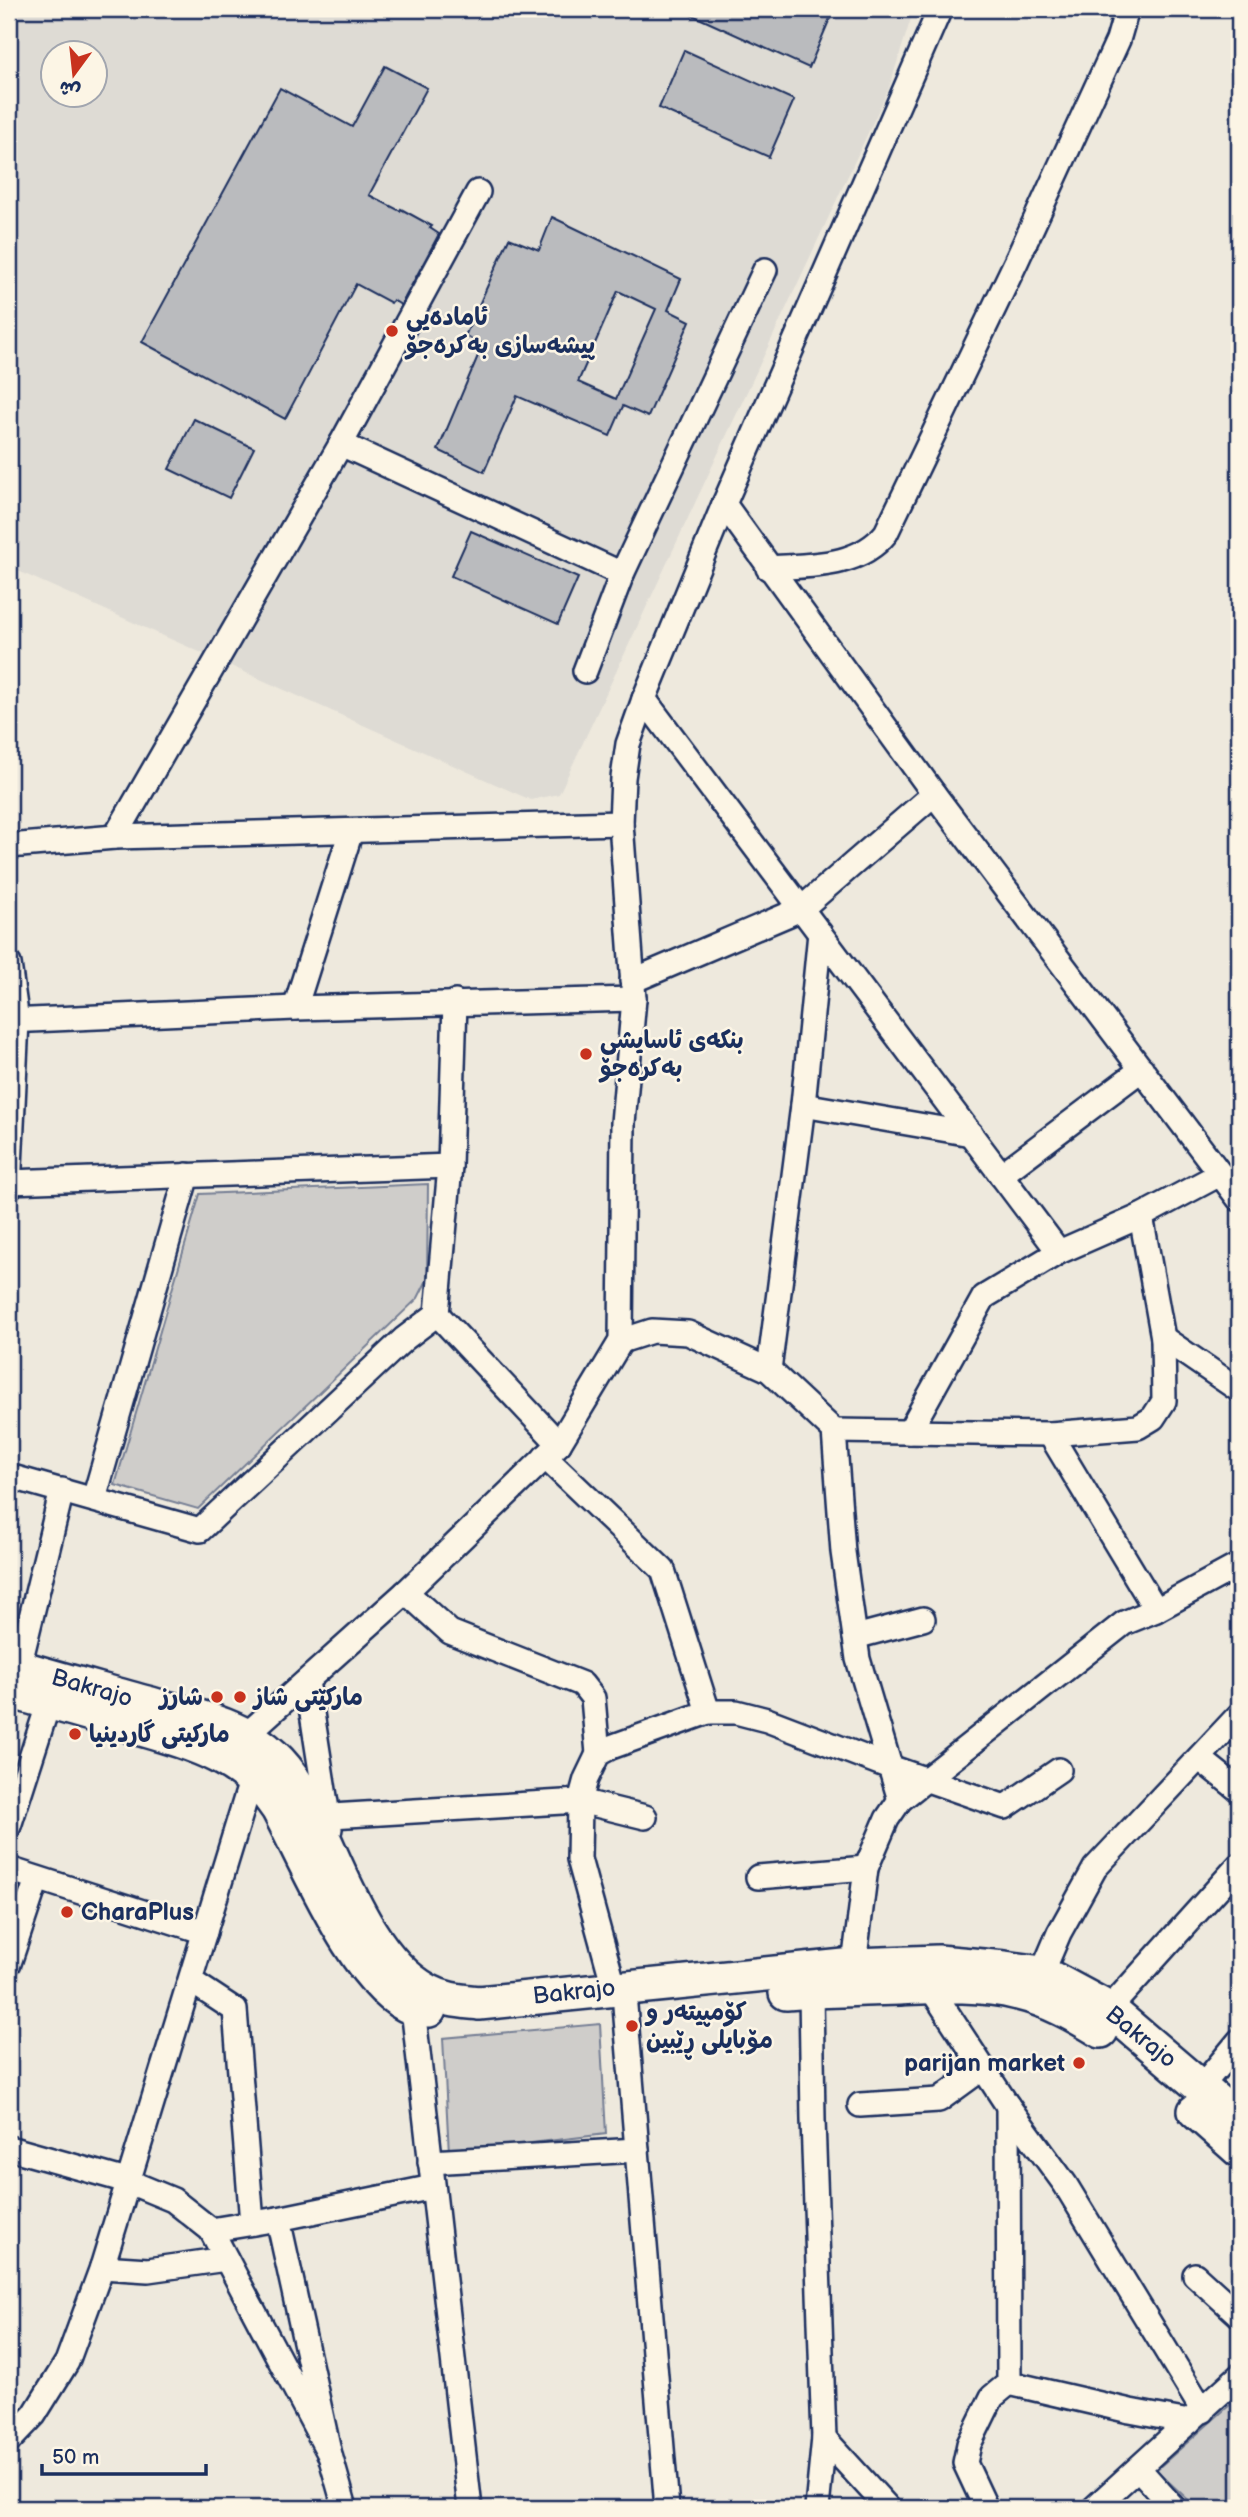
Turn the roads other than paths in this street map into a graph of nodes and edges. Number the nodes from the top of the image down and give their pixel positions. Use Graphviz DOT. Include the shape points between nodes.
graph roads {
  1 [pos="940,9"];
  2 [pos="1127,9"];
  3 [pos="478,192"];
  4 [pos="765,270"];
  5 [pos="341,444"];
  6 [pos="724,504"];
  7 [pos="768,568"];
  8 [pos="622,574"];
  9 [pos="585,671"];
  10 [pos="644,699"];
  11 [pos="934,794"];
  12 [pos="621,823"];
  13 [pos="351,831"];
  14 [pos="115,837"];
  15 [pos="9,846"];
  16 [pos="801,909"];
  17 [pos="820,933"];
  18 [pos="9,964"];
  19 [pos="633,990"];
  20 [pos="455,1002"];
  21 [pos="295,1007"];
  22 [pos="13,1021"];
  23 [pos="1142,1069"];
  24 [pos="803,1105"];
  25 [pos="971,1134"];
  26 [pos="450,1166"];
  27 [pos="1220,1174"];
  28 [pos="187,1175"];
  29 [pos="1001,1175"];
  30 [pos="9,1184"];
  31 [pos="1239,1199"];
  32 [pos="1141,1216"];
  33 [pos="1059,1252"];
  34 [pos="437,1314"];
  35 [pos="1163,1338"];
  36 [pos="621,1341"];
  37 [pos="769,1370"];
  38 [pos="1239,1390"];
  39 [pos="834,1431"];
  40 [pos="909,1432"];
  41 [pos="1050,1434"];
  42 [pos="552,1451"];
  43 [pos="9,1476"];
  44 [pos="62,1490"];
  45 [pos="94,1499"];
  46 [pos="1239,1565"];
  47 [pos="406,1591"];
  48 [pos="1156,1610"];
  49 [pos="923,1619"];
  50 [pos="855,1637"];
  51 [pos="12,1674"];
  52 [pos="307,1681"];
  53 [pos="49,1702"];
  54 [pos="708,1712"];
  55 [pos="1239,1715"];
  56 [pos="243,1746"];
  57 [pos="598,1754"];
  58 [pos="1199,1758"];
  59 [pos="890,1767"];
  60 [pos="1059,1770"];
  61 [pos="252,1778"];
  62 [pos="925,1779"];
  63 [pos="1239,1790"];
  64 [pos="900,1800"];
  65 [pos="580,1801"];
  66 [pos="322,1817"];
  67 [pos="645,1817"];
  68 [pos="9,1826"];
  69 [pos="1239,1866"];
  70 [pos="866,1868"];
  71 [pos="9,1869"];
  72 [pos="758,1877"];
  73 [pos="37,1879"];
  74 [pos="205,1932"];
  75 [pos="9,1963"];
  76 [pos="854,1965"];
  77 [pos="1042,1973"];
  78 [pos="191,1981"];
  79 [pos="930,1987"];
  80 [pos="811,1991"];
  81 [pos="619,1996"];
  82 [pos="413,2008"];
  83 [pos="1109,2009"];
  84 [pos="1239,2041"];
  85 [pos="983,2068"];
  86 [pos="1201,2087"];
  87 [pos="860,2105"];
  88 [pos="1008,2106"];
  89 [pos="1239,2120"];
  90 [pos="9,2148"];
  91 [pos="637,2150"];
  92 [pos="1239,2150"];
  93 [pos="430,2162"];
  94 [pos="127,2181"];
  95 [pos="433,2188"];
  96 [pos="278,2219"];
  97 [pos="252,2223"];
  98 [pos="211,2230"];
  99 [pos="226,2259"];
  100 [pos="102,2267"];
  101 [pos="1195,2275"];
  102 [pos="1239,2315"];
  103 [pos="1239,2376"];
  104 [pos="1009,2383"];
  105 [pos="1196,2416"];
  106 [pos="824,2438"];
  107 [pos="9,2441"];
  108 [pos="330,2455"];
  109 [pos="1139,2469"];
  110 [pos="345,2508"];
  111 [pos="470,2508"];
  112 [pos="667,2508"];
  113 [pos="817,2508"];
  114 [pos="888,2508"];
  115 [pos="986,2508"];
  116 [pos="1094,2508"];
  117 [pos="1174,2508"];
  1 -- 6 [label="street"];
  2 -- 7 [label="street" via="1113,52 886,533 864,554 848,559"];
  3 -- 5 [label="street"];
  4 -- 8 [label="street"];
  5 -- 8 [label="street"];
  5 -- 14 [label="street"];
  6 -- 7 [label="street"];
  6 -- 10 [label="street"];
  7 -- 11 [label="street"];
  8 -- 9 [label="street"];
  10 -- 12 [label="street" via="628,744"];
  10 -- 16 [label="street"];
  11 -- 16 [label="street"];
  11 -- 23 [label="street"];
  12 -- 13 [label="street"];
  12 -- 19 [label="street"];
  13 -- 14 [label="street"];
  13 -- 21 [label="street"];
  14 -- 15 [label="street"];
  16 -- 17 [label="street"];
  16 -- 19 [label="street"];
  17 -- 24 [label="street"];
  17 -- 25 [label="street"];
  18 -- 22 [label="street"];
  19 -- 20 [label="street"];
  19 -- 36 [label="street" via="623,1123"];
  20 -- 21 [label="street"];
  20 -- 26 [label="street"];
  21 -- 22 [label="street"];
  22 -- 30 [label="street"];
  23 -- 27 [label="street"];
  23 -- 29 [label="street"];
  24 -- 25 [label="street"];
  24 -- 37 [label="street"];
  25 -- 29 [label="street"];
  26 -- 28 [label="street"];
  26 -- 34 [label="street"];
  27 -- 31 [label="street"];
  27 -- 32 [label="street"];
  28 -- 30 [label="street"];
  28 -- 45 [label="street"];
  29 -- 33 [label="street"];
  32 -- 33 [label="street"];
  32 -- 35 [label="street"];
  33 -- 40 [label="street" via="985,1297"];
  34 -- 42 [label="street"];
  34 -- 45 [label="street" via="404,1339 200,1530"];
  35 -- 38 [label="street"];
  35 -- 41 [label="street" via="1164,1401 1153,1418 1138,1427"];
  36 -- 37 [label="street" via="652,1331 688,1333"];
  36 -- 42 [label="street"];
  37 -- 39 [label="street"];
  39 -- 40 [label="street"];
  39 -- 50 [label="street"];
  40 -- 41 [label="street"];
  41 -- 48 [label="street"];
  42 -- 47 [label="street"];
  42 -- 54 [label="street" via="663,1570"];
  43 -- 44 [label="street"];
  44 -- 45 [label="street"];
  44 -- 51 [label="street"];
  46 -- 48 [label="street"];
  47 -- 52 [label="street"];
  47 -- 57 [label="street" via="450,1632 582,1684 593,1698"];
  48 -- 62 [label="street" via="1124,1623"];
  49 -- 50 [label="street"];
  50 -- 59 [label="street"];
  51 -- 53 [label="street, Bakrajo"];
  51 -- 56 [label="street, Bakrajo" via="214,1721"];
  52 -- 56 [label="street"];
  52 -- 66 [label="street"];
  53 -- 56 [label="street, Bakrajo" via="184,1742"];
  53 -- 68 [label="street"];
  54 -- 57 [label="street"];
  54 -- 59 [label="street" via="753,1715"];
  55 -- 58 [label="street"];
  56 -- 61 [label="street, Bakrajo"];
  56 -- 66 [label="street, Bakrajo" via="287,1770"];
  57 -- 65 [label="street"];
  58 -- 63 [label="street"];
  58 -- 77 [label="street" via="1095,1868"];
  59 -- 62 [label="street"];
  59 -- 64 [label="street"];
  60 -- 62 [label="street" via="1006,1807"];
  61 -- 74 [label="street"];
  61 -- 82 [label="street, Bakrajo" via="278,1809 362,1962 386,1989"];
  62 -- 64 [label="street"];
  64 -- 70 [label="street"];
  65 -- 66 [label="street"];
  65 -- 67 [label="street"];
  65 -- 81 [label="street" via="579,1859"];
  66 -- 81 [label="street, Bakrajo" via="362,1920 410,1980 452,2000 479,2003"];
  69 -- 83 [label="street"];
  70 -- 72 [label="street"];
  70 -- 76 [label="street"];
  71 -- 73 [label="street"];
  73 -- 74 [label="street"];
  73 -- 75 [label="street"];
  74 -- 78 [label="street"];
  76 -- 77 [label="street, Bakrajo" via="938,1962"];
  76 -- 81 [label="street, Bakrajo"];
  77 -- 83 [label="street, Bakrajo"];
  78 -- 94 [label="street"];
  78 -- 97 [label="street" via="235,2010"];
  79 -- 80 [label="street, Bakrajo"];
  79 -- 85 [label="street"];
  79 -- 92 [label="street, Bakrajo" via="985,1987 1018,1993 1075,2015 1106,2035"];
  80 -- 81 [label="street, Bakrajo"];
  80 -- 106 [label="street"];
  81 -- 82 [label="street, Bakrajo" via="494,2016"];
  81 -- 91 [label="street"];
  82 -- 93 [label="street"];
  83 -- 86 [label="street, Bakrajo"];
  84 -- 86 [label="street"];
  85 -- 87 [label="street" via="939,2100"];
  85 -- 88 [label="street"];
  86 -- 89 [label="street, Bakrajo"];
  88 -- 104 [label="street"];
  88 -- 105 [label="street" via="1065,2184"];
  90 -- 94 [label="street"];
  91 -- 93 [label="street"];
  91 -- 112 [label="street"];
  93 -- 95 [label="street"];
  94 -- 98 [label="street" via="173,2200"];
  94 -- 100 [label="street"];
  95 -- 96 [label="street"];
  95 -- 111 [label="street"];
  96 -- 97 [label="street"];
  96 -- 108 [label="street"];
  97 -- 98 [label="street"];
  98 -- 99 [label="street"];
  99 -- 100 [label="street" via="148,2270"];
  99 -- 108 [label="street"];
  100 -- 107 [label="street" via="67,2362 34,2415"];
  101 -- 102 [label="street"];
  103 -- 105 [label="street"];
  104 -- 105 [label="street" via="1130,2411"];
  104 -- 115 [label="street" via="992,2397 965,2463"];
  105 -- 109 [label="street"];
  106 -- 113 [label="street"];
  106 -- 114 [label="street"];
  108 -- 110 [label="street"];
  109 -- 116 [label="street"];
  109 -- 117 [label="street"];
}
